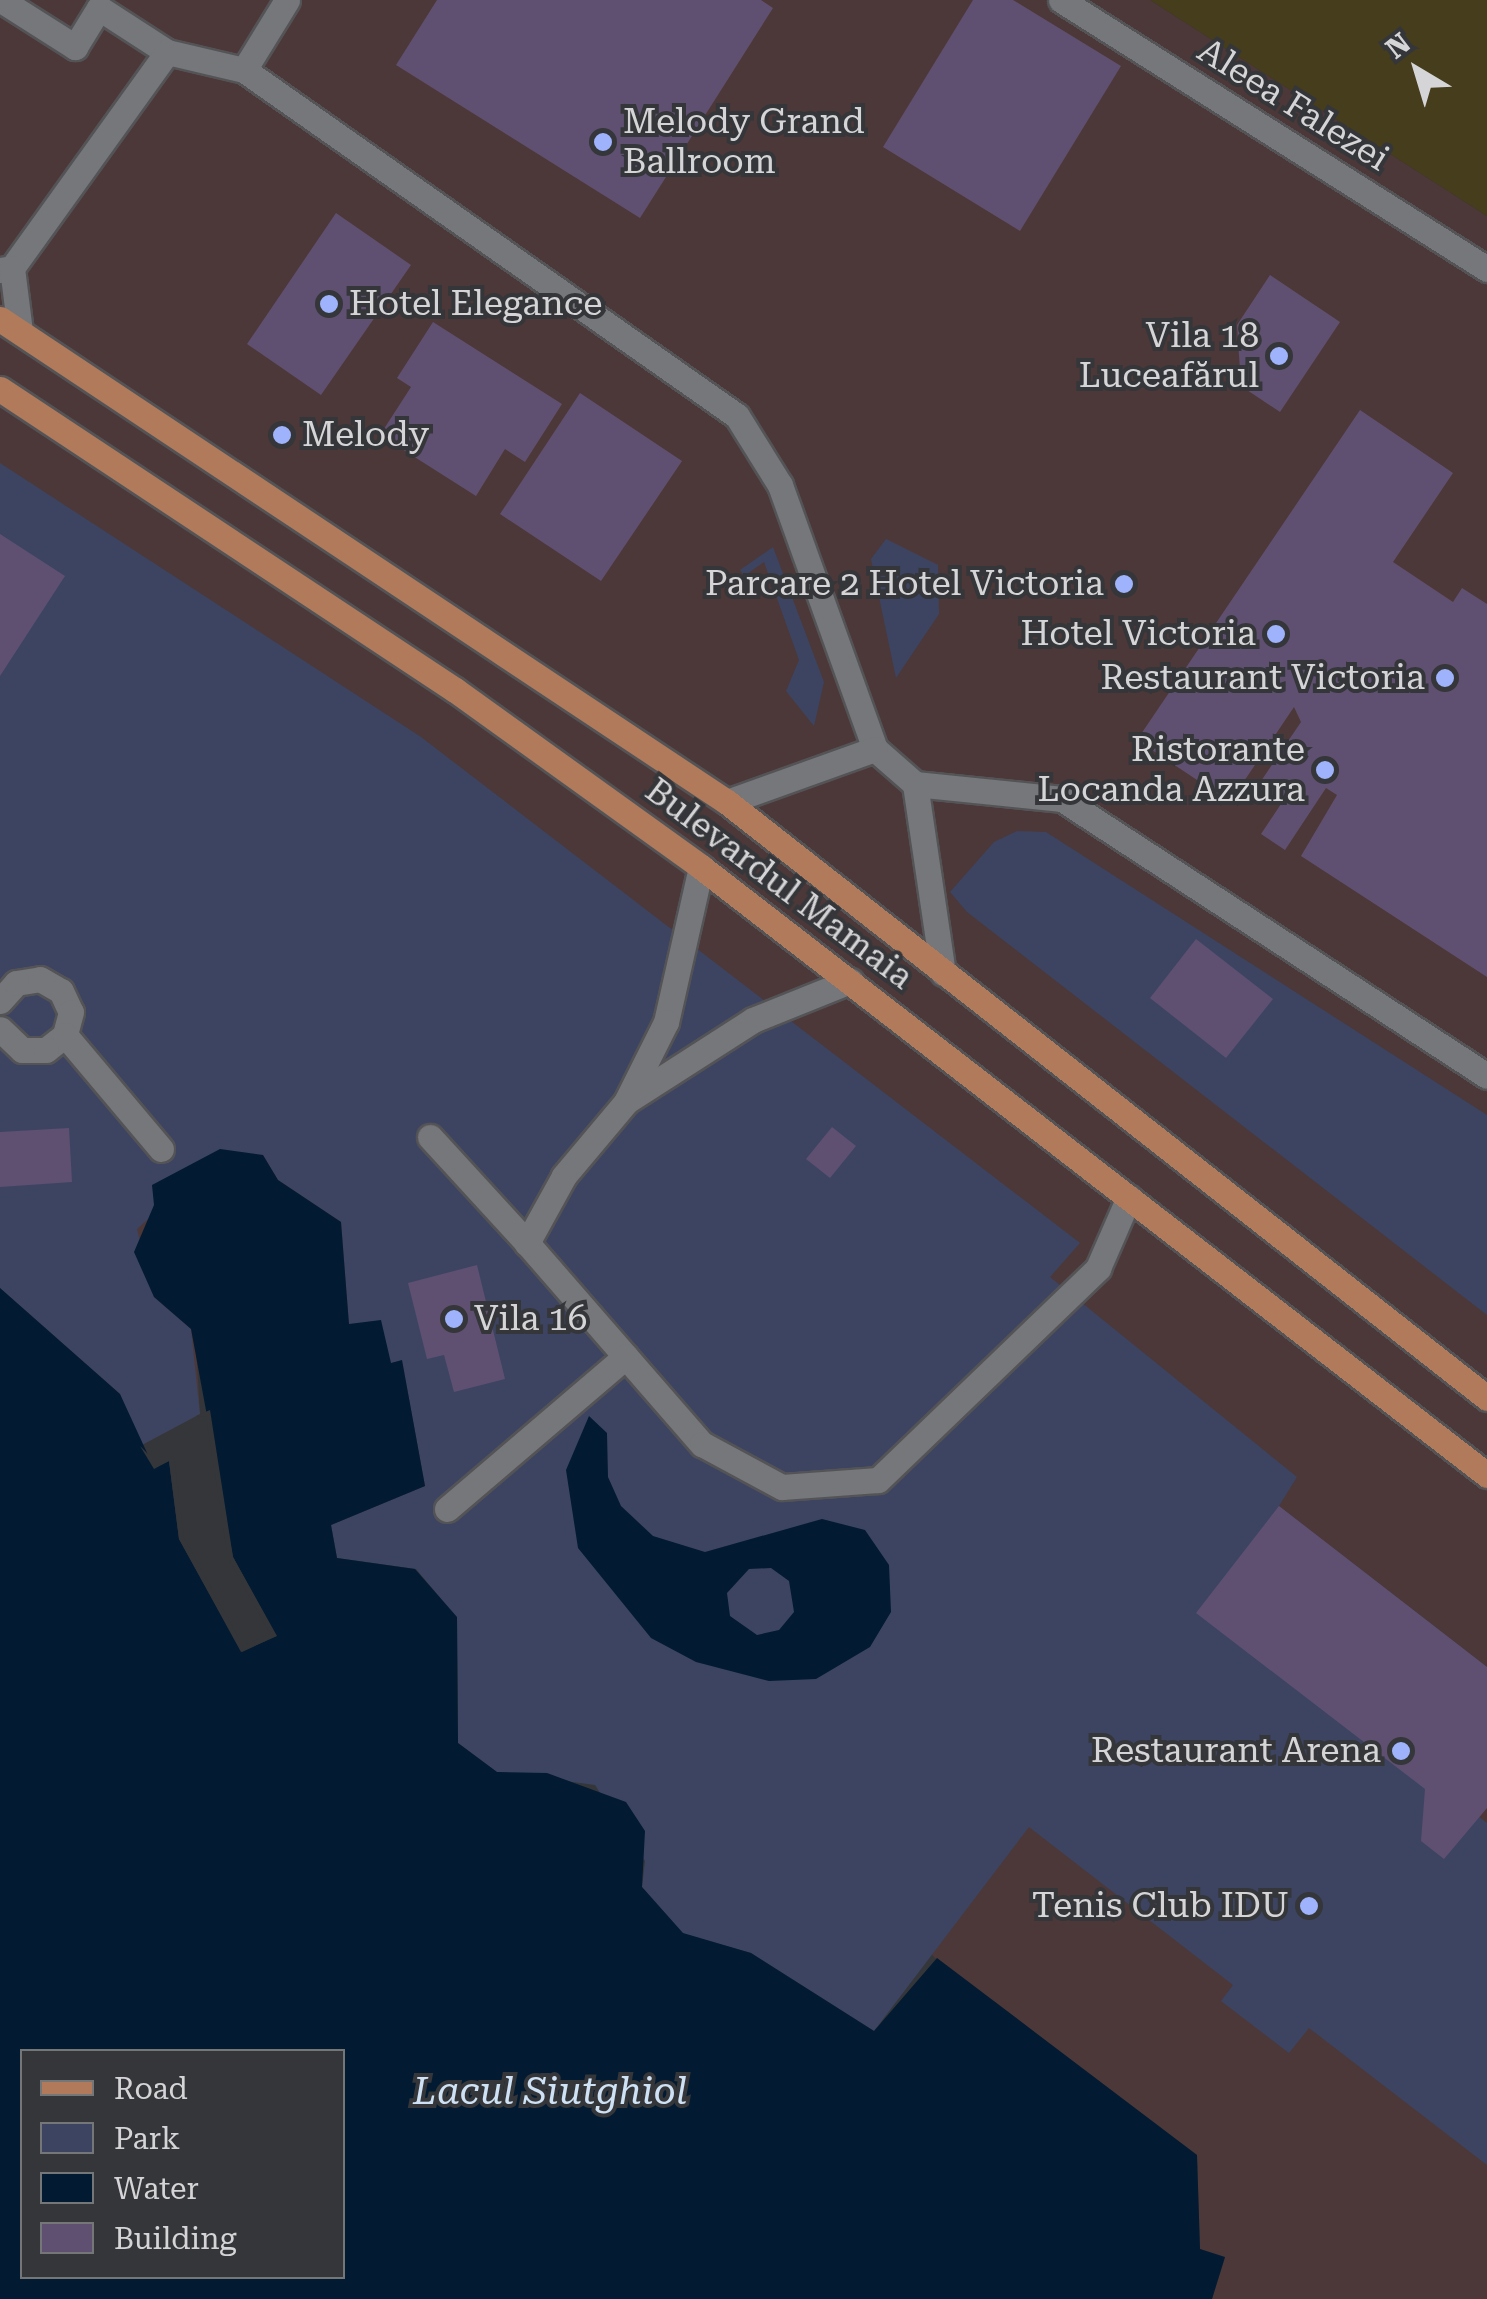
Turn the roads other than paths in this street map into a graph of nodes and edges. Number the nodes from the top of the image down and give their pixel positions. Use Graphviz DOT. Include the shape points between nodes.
graph roads {
  1 [pos="1,0"];
  2 [pos="287,0"];
  3 [pos="1061,0"];
  4 [pos="167,52"];
  5 [pos="244,70"];
  6 [pos="6,269"];
  7 [pos="1487,269"];
  8 [pos="10,325"];
  9 [pos="0,389"];
  10 [pos="875,749"];
  11 [pos="915,784"];
  12 [pos="727,802"];
  13 [pos="701,867"];
  14 [pos="943,973"];
  15 [pos="850,981"];
  16 [pos="0,1001"];
  17 [pos="0,1028"];
  18 [pos="65,1035"];
  19 [pos="1487,1076"];
  20 [pos="626,1102"];
  21 [pos="430,1136"];
  22 [pos="161,1149"];
  23 [pos="1128,1197"];
  24 [pos="527,1242"];
  25 [pos="626,1356"];
  26 [pos="1487,1398"];
  27 [pos="1487,1475"];
  28 [pos="447,1509"];
  1 -- 4 [label="street" via="75,46 99,8"];
  2 -- 5 [label="street"];
  3 -- 7 [label="street, Aleea Falezei"];
  4 -- 5 [label="street"];
  4 -- 6 [label="street"];
  5 -- 10 [label="street" via="736,416 780,485"];
  6 -- 8 [label="street"];
  8 -- 12 [label="main road, Bulevardul Mamaia"];
  9 -- 13 [label="main road, Bulevardul Mamaia" via="455,690"];
  10 -- 11 [label="street"];
  10 -- 12 [label="street"];
  11 -- 14 [label="street"];
  11 -- 19 [label="street" via="1062,799"];
  12 -- 14 [label="main road, Bulevardul Mamaia"];
  13 -- 15 [label="main road, Bulevardul Mamaia"];
  13 -- 20 [label="street" via="681,982"];
  14 -- 26 [label="main road, Bulevardul Mamaia"];
  15 -- 20 [label="street" via="753,1020"];
  15 -- 23 [label="main road, Bulevardul Mamaia"];
  16 -- 18 [label="street" via="28,979 51,983 71,1012"];
  17 -- 18 [label="street" via="34,1052"];
  18 -- 22 [label="street"];
  20 -- 24 [label="street" via="564,1176"];
  21 -- 24 [label="street"];
  23 -- 25 [label="street" via="1098,1268 878,1480 782,1487 702,1444"];
  23 -- 27 [label="main road, Bulevardul Mamaia"];
  24 -- 25 [label="street"];
  25 -- 28 [label="street"];
}
